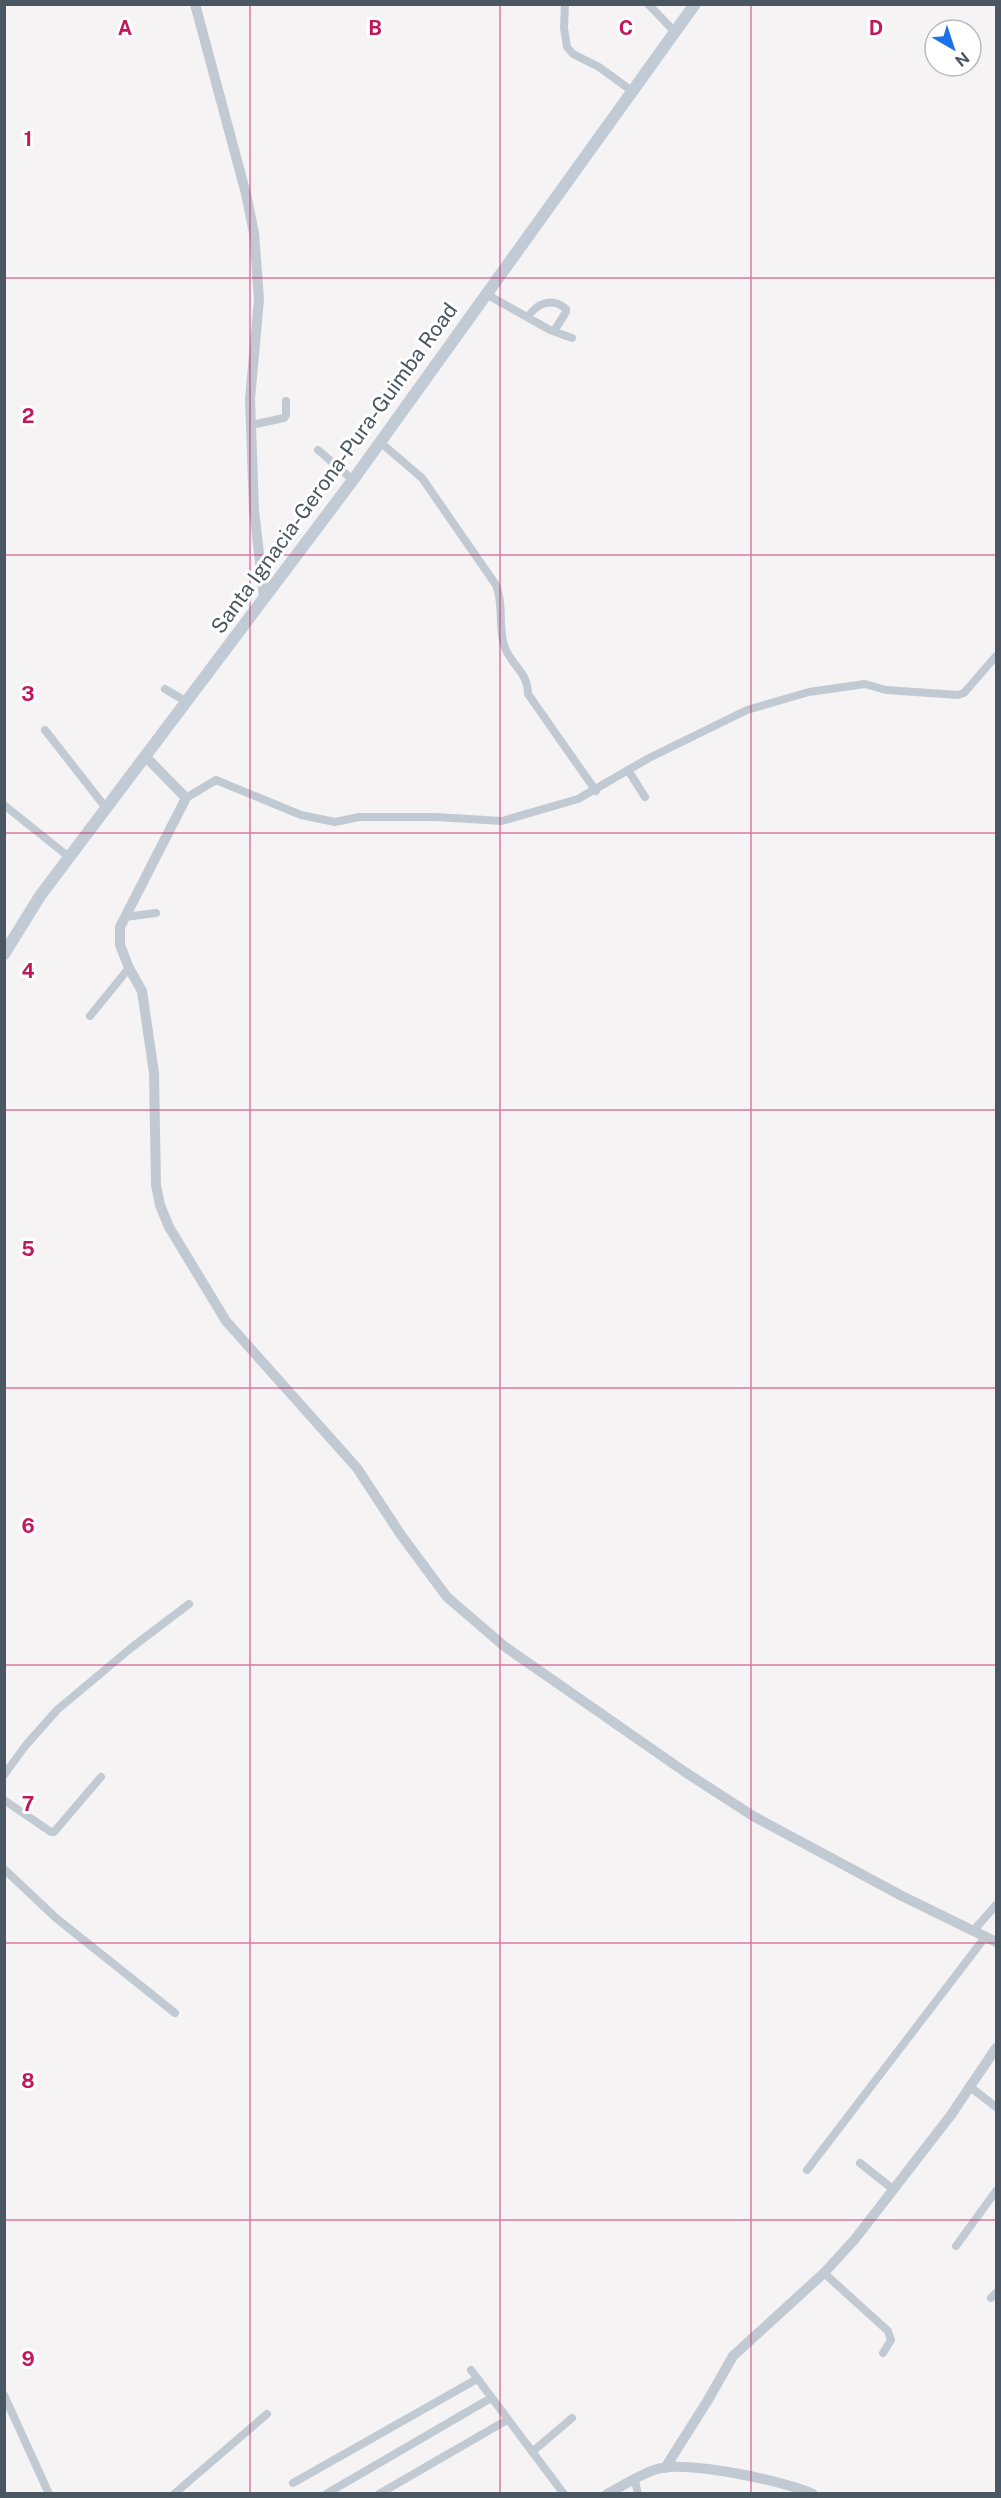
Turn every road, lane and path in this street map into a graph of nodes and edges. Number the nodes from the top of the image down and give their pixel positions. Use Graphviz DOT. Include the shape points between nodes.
graph roads {
  1 [pos="195,4"];
  2 [pos="566,4"];
  3 [pos="648,4"];
  4 [pos="695,4"];
  5 [pos="675,32"];
  6 [pos="632,91"];
  7 [pos="486,294"];
  8 [pos="528,317"];
  9 [pos="554,332"];
  10 [pos="572,338"];
  11 [pos="286,401"];
  12 [pos="251,425"];
  13 [pos="380,442"];
  14 [pos="318,450"];
  15 [pos="353,480"];
  16 [pos="264,597"];
  17 [pos="996,656"];
  18 [pos="165,689"];
  19 [pos="187,702"];
  20 [pos="45,730"];
  21 [pos="146,757"];
  22 [pos="628,770"];
  23 [pos="596,791"];
  24 [pos="645,796"];
  25 [pos="186,798"];
  26 [pos="4,805"];
  27 [pos="106,808"];
  28 [pos="69,857"];
  29 [pos="156,914"];
  30 [pos="125,917"];
  31 [pos="4,954"];
  32 [pos="129,968"];
  33 [pos="90,1016"];
  34 [pos="189,1605"];
  35 [pos="4,1775"];
  36 [pos="101,1777"];
  37 [pos="4,1800"];
  38 [pos="4,1869"];
  39 [pos="996,1905"];
  40 [pos="972,1931"];
  41 [pos="986,1936"];
  42 [pos="996,1942"];
  43 [pos="175,2013"];
  44 [pos="996,2048"];
  45 [pos="969,2086"];
  46 [pos="996,2107"];
  47 [pos="860,2163"];
  48 [pos="807,2170"];
  49 [pos="894,2190"];
  50 [pos="996,2191"];
  51 [pos="956,2246"];
  52 [pos="824,2273"];
  53 [pos="882,2353"];
  54 [pos="471,2370"];
  55 [pos="477,2379"];
  56 [pos="4,2395"];
  57 [pos="491,2398"];
  58 [pos="267,2414"];
  59 [pos="572,2418"];
  60 [pos="507,2420"];
  61 [pos="532,2452"];
  62 [pos="665,2468"];
  63 [pos="292,2483"];
  64 [pos="633,2486"];
  65 [pos="49,2493"];
  66 [pos="174,2493"];
  67 [pos="326,2493"];
  68 [pos="379,2493"];
  69 [pos="564,2493"];
  70 [pos="607,2493"];
  71 [pos="638,2493"];
  72 [pos="813,2493"];
  1 -- 12 [label="street" via="254,233 259,299"];
  2 -- 6 [label="street" via="567,47"];
  3 -- 5 [label="street"];
  4 -- 5 [label="main road, Santa Ignacia-Gerona-Pura-Guimba Road"];
  5 -- 6 [label="main road, Santa Ignacia-Gerona-Pura-Guimba Road"];
  6 -- 7 [label="main road, Santa Ignacia-Gerona-Pura-Guimba Road"];
  7 -- 8 [label="street"];
  7 -- 13 [label="main road, Santa Ignacia-Gerona-Pura-Guimba Road"];
  8 -- 9 [label="street"];
  8 -- 9 [label="street" via="538,305 561,305 566,312"];
  9 -- 10 [label="street"];
  11 -- 12 [label="street" via="284,418"];
  12 -- 16 [label="street" via="254,510"];
  13 -- 15 [label="main road, Santa Ignacia-Gerona-Pura-Guimba Road"];
  13 -- 23 [label="street" via="422,478 496,585 504,648 529,683 528,694"];
  14 -- 15 [label="street"];
  15 -- 16 [label="main road, Santa Ignacia-Gerona-Pura-Guimba Road"];
  16 -- 19 [label="main road, Santa Ignacia-Gerona-Pura-Guimba Road"];
  17 -- 22 [label="street" via="958,695 886,690 865,684 809,692 747,710"];
  18 -- 19 [label="street"];
  19 -- 21 [label="main road, Santa Ignacia-Gerona-Pura-Guimba Road"];
  20 -- 27 [label="street"];
  21 -- 25 [label="street"];
  21 -- 27 [label="main road, Santa Ignacia-Gerona-Pura-Guimba Road"];
  22 -- 23 [label="street"];
  22 -- 24 [label="street"];
  23 -- 25 [label="street" via="502,821 359,817 335,822 301,815 216,780"];
  25 -- 30 [label="street"];
  26 -- 28 [label="street"];
  27 -- 28 [label="main road, Santa Ignacia-Gerona-Pura-Guimba Road"];
  28 -- 31 [label="main road, Santa Ignacia-Gerona-Pura-Guimba Road"];
  29 -- 30 [label="street"];
  30 -- 32 [label="street" via="119,937"];
  32 -- 33 [label="street"];
  32 -- 40 [label="street" via="142,990 153,1073 156,1185 169,1227 226,1322 357,1468 400,1535 447,1597 504,1646 685,1773 753,1816"];
  34 -- 35 [label="street" via="57,1710"];
  36 -- 37 [label="street" via="54,1832"];
  38 -- 43 [label="street" via="56,1918"];
  39 -- 40 [label="street"];
  40 -- 41 [label="street"];
  41 -- 42 [label="street"];
  41 -- 48 [label="street"];
  44 -- 45 [label="street"];
  45 -- 46 [label="street"];
  45 -- 49 [label="street"];
  47 -- 49 [label="street"];
  49 -- 52 [label="street"];
  50 -- 51 [label="street"];
  52 -- 53 [label="street" via="888,2331 891,2340"];
  52 -- 62 [label="street" via="732,2356"];
  54 -- 55 [label="street"];
  55 -- 57 [label="street"];
  55 -- 63 [label="street"];
  56 -- 65 [label="street"];
  57 -- 60 [label="street"];
  57 -- 67 [label="street"];
  58 -- 66 [label="street"];
  59 -- 61 [label="street"];
  60 -- 61 [label="street"];
  60 -- 68 [label="street"];
  61 -- 69 [label="street"];
  62 -- 64 [label="street" via="657,2469"];
  62 -- 72 [label="street" via="767,2479"];
  64 -- 70 [label="street"];
  64 -- 71 [label="street"];
}
